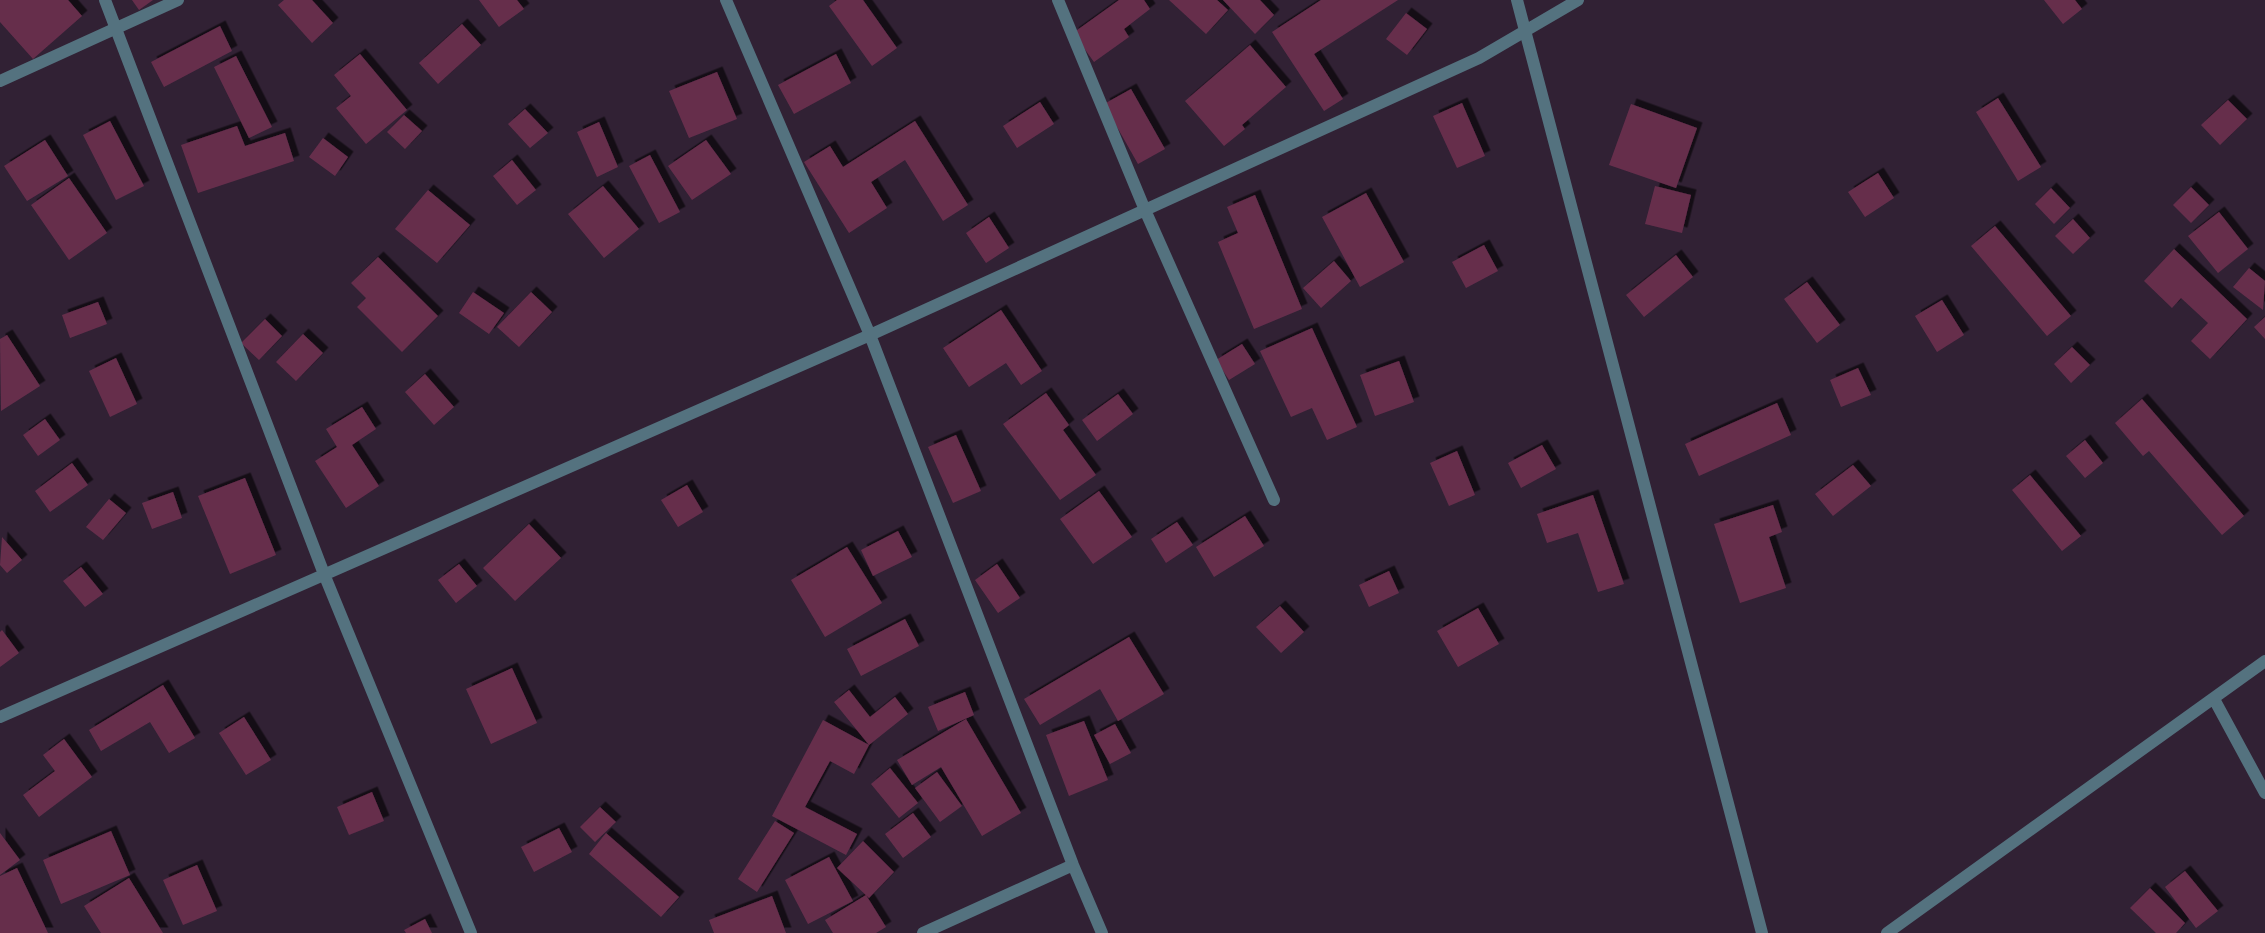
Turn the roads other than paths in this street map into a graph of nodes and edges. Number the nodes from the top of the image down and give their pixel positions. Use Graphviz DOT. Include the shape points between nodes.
graph roads {
  1 [pos="105,0"];
  2 [pos="178,0"];
  3 [pos="726,0"];
  4 [pos="1058,0"];
  5 [pos="1517,0"];
  6 [pos="1578,0"];
  7 [pos="116,28"];
  8 [pos="1527,30"];
  9 [pos="0,81"];
  10 [pos="1145,210"];
  11 [pos="870,335"];
  12 [pos="1274,500"];
  13 [pos="324,574"];
  14 [pos="2265,661"];
  15 [pos="2214,699"];
  16 [pos="0,717"];
  17 [pos="2265,793"];
  18 [pos="1073,865"];
  19 [pos="471,933"];
  20 [pos="923,933"];
  21 [pos="1102,933"];
  22 [pos="1762,933"];
  23 [pos="1887,933"];
  1 -- 7 [label="street"];
  2 -- 7 [label="street"];
  3 -- 11 [label="street"];
  4 -- 10 [label="street"];
  5 -- 8 [label="street"];
  6 -- 8 [label="street"];
  7 -- 9 [label="street"];
  7 -- 13 [label="street"];
  8 -- 10 [label="street" via="1479,58"];
  8 -- 22 [label="street"];
  10 -- 11 [label="street"];
  10 -- 12 [label="street"];
  11 -- 13 [label="street"];
  11 -- 18 [label="street"];
  13 -- 16 [label="street"];
  13 -- 19 [label="street"];
  14 -- 15 [label="street"];
  15 -- 17 [label="street"];
  15 -- 23 [label="street"];
  18 -- 20 [label="street"];
  18 -- 21 [label="street"];
}
